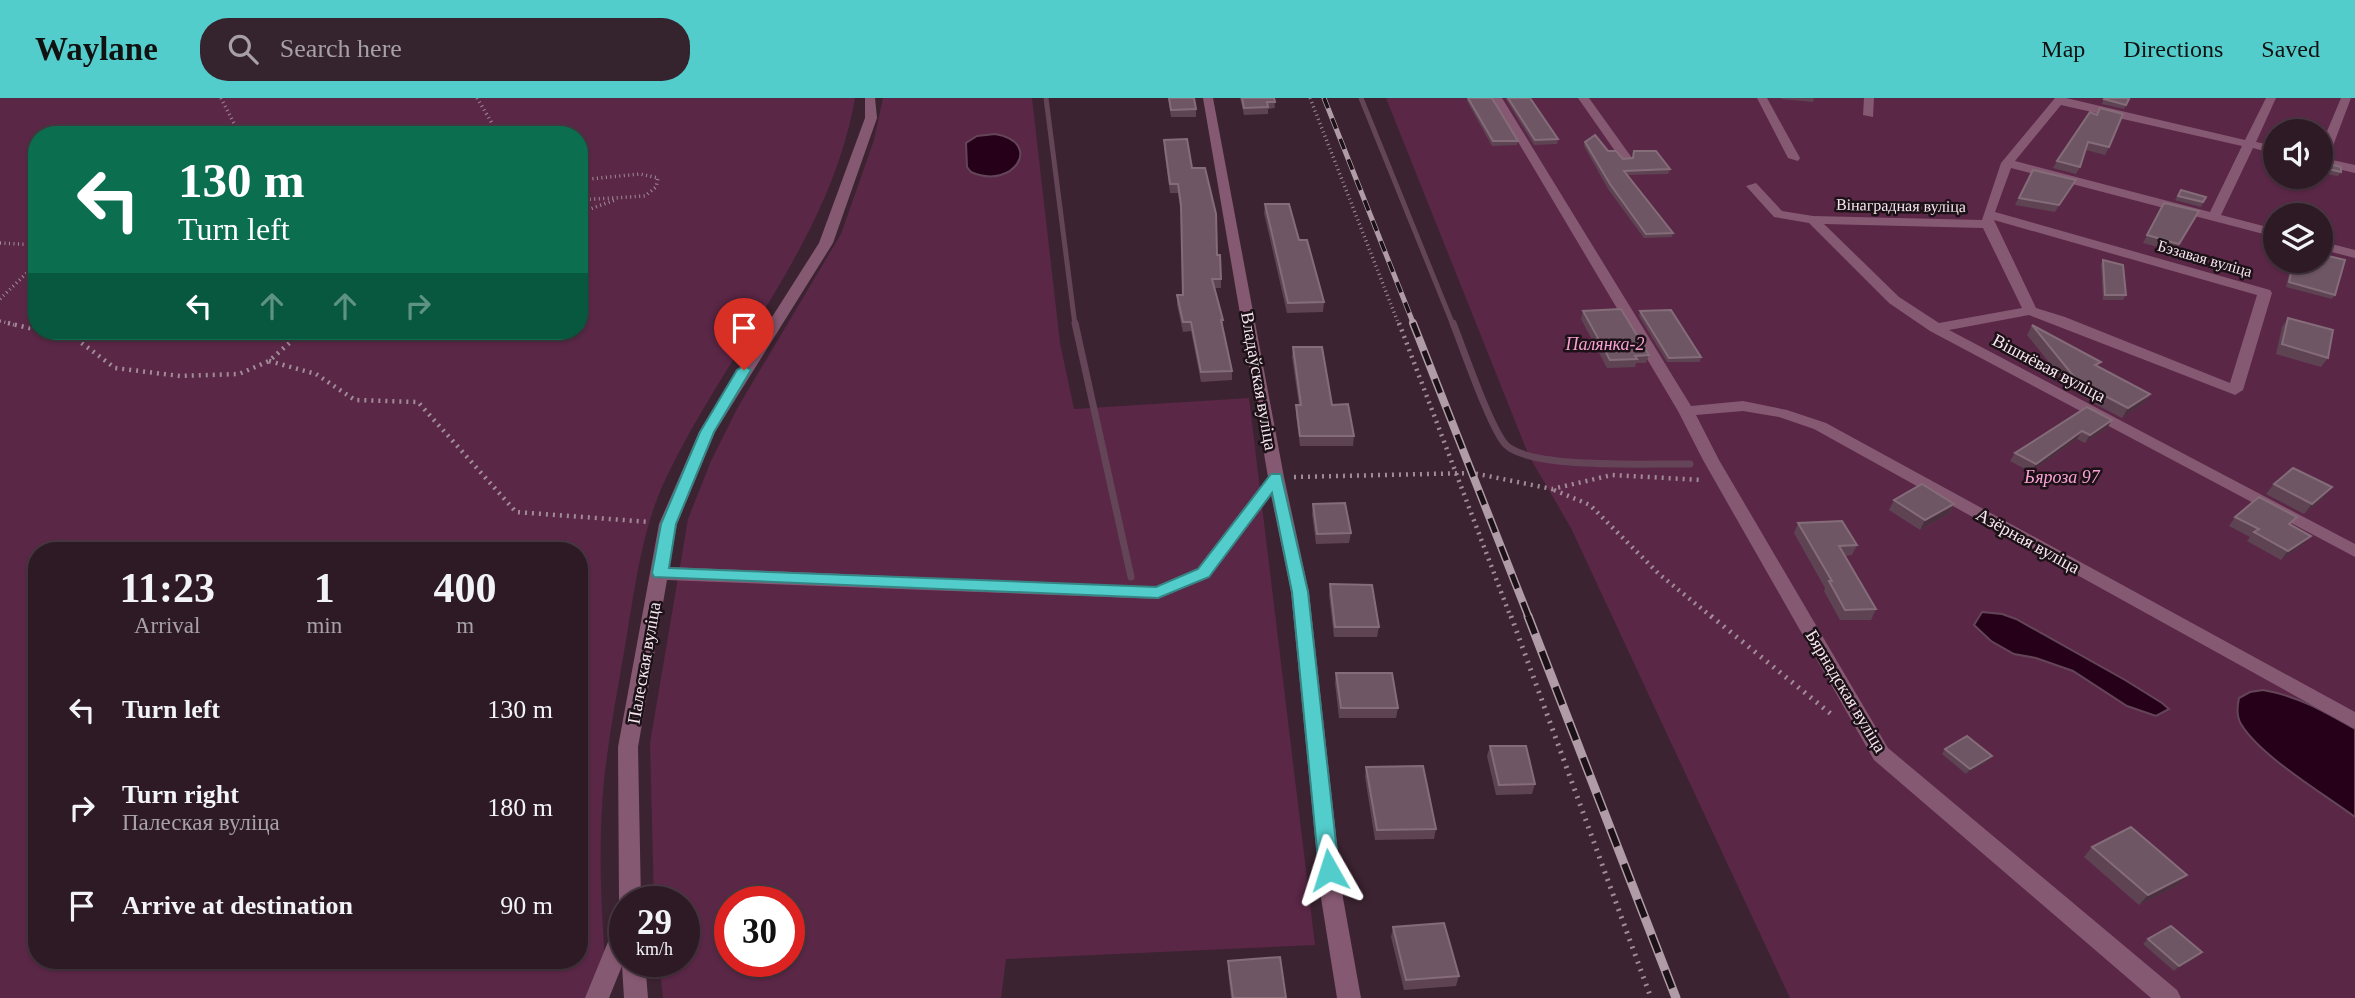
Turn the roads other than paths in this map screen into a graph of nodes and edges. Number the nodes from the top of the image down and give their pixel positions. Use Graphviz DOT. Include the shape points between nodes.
graph roads {
  1 [pos="870,98"];
  2 [pos="1208,98"];
  3 [pos="1497,98"];
  4 [pos="1583,98"];
  5 [pos="1762,98"];
  6 [pos="1869,98"];
  7 [pos="2271,98"];
  8 [pos="2346,98"];
  9 [pos="2060,99"];
  10 [pos="1869,115"];
  11 [pos="2333,131"];
  12 [pos="2251,144"];
  13 [pos="2263,147"];
  14 [pos="1626,158"];
  15 [pos="1794,158"];
  16 [pos="2007,163"];
  17 [pos="2333,164"];
  18 [pos="2355,169"];
  19 [pos="1752,186"];
  20 [pos="2214,217"];
  21 [pos="1988,219"];
  22 [pos="1813,220"];
  23 [pos="2263,230"];
  24 [pos="2333,248"];
  25 [pos="2355,254"];
  26 [pos="2030,311"];
  27 [pos="1935,328"];
  28 [pos="1686,411"];
  29 [pos="1276,477"];
  30 [pos="2355,551"];
  31 [pos="660,573"];
  32 [pos="2355,721"];
  33 [pos="630,886"];
  34 [pos="609,968"];
  35 [pos="634,977"];
  36 [pos="597,998"];
  37 [pos="636,998"];
  38 [pos="1349,998"];
  39 [pos="2169,998"];
  1 -- 31 [label="street, Палеская вуліца" via="871,118 826,243 707,432 668,524"];
  2 -- 29 [label="street, Владаўская вуліца"];
  3 -- 28 [label="street, Бярнадская вуліца"];
  4 -- 14 [label="street"];
  5 -- 15 [label="street"];
  6 -- 10 [label="street"];
  7 -- 12 [label="street"];
  8 -- 11 [label="street"];
  9 -- 12 [label="street"];
  9 -- 16 [label="street"];
  12 -- 13 [label="street"];
  12 -- 20 [label="street"];
  16 -- 20 [label="street"];
  16 -- 21 [label="street"];
  17 -- 18 [label="street"];
  19 -- 22 [label="street" via="1778,214"];
  20 -- 23 [label="street"];
  21 -- 22 [label="street, Вінаградная вуліца"];
  21 -- 26 [label="street"];
  21 -- 26 [label="street, Бэзавая вуліца" via="2266,293 2235,390"];
  22 -- 27 [label="street, Вішнёвая вуліца" via="1894,300"];
  24 -- 25 [label="street"];
  26 -- 27 [label="street"];
  27 -- 30 [label="street, Вішнёвая вуліца"];
  28 -- 32 [label="street, Азёрная вуліца" via="1743,406 1820,426"];
  28 -- 39 [label="street, Бярнадская вуліца" via="1881,754"];
  29 -- 31 [label="street" via="1203,573 1158,593"];
  29 -- 38 [label="street, Владаўская вуліца" via="1300,592 1332,898"];
  31 -- 33 [label="street, Палеская вуліца" via="628,747"];
  34 -- 36 [label="street"];
  35 -- 37 [label="street"];
}
